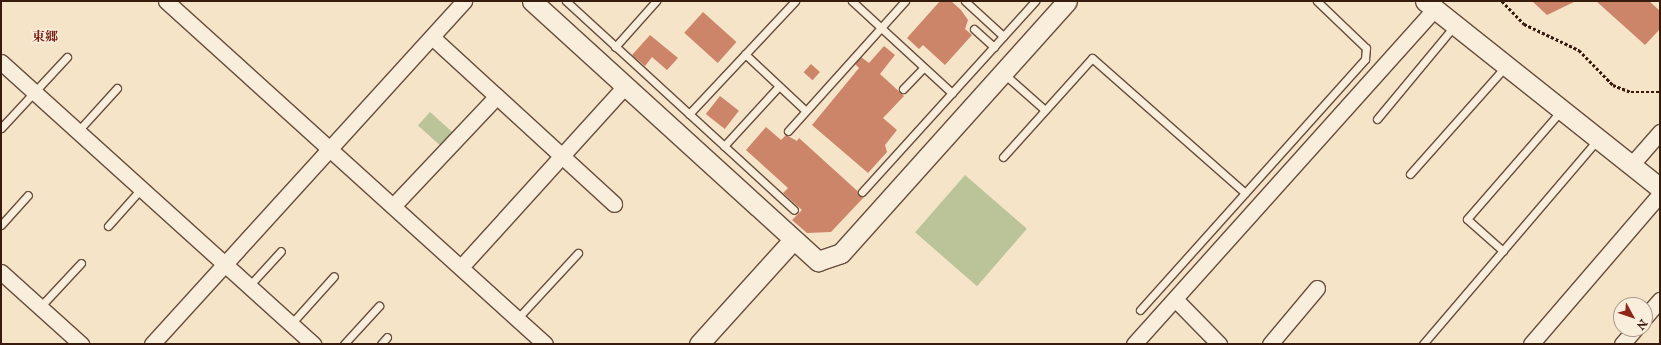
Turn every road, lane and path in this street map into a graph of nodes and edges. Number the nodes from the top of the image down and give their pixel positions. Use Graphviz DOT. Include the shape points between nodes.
graph roads {
  1 [pos="166,1"];
  2 [pos="464,1"];
  3 [pos="532,1"];
  4 [pos="566,1"];
  5 [pos="656,1"];
  6 [pos="795,1"];
  7 [pos="852,1"];
  8 [pos="905,1"];
  9 [pos="964,1"];
  10 [pos="1035,1"];
  11 [pos="1068,1"];
  12 [pos="1317,1"];
  13 [pos="1502,1"];
  14 [pos="1430,5"];
  15 [pos="1455,25"];
  16 [pos="882,27"];
  17 [pos="974,29"];
  18 [pos="1003,36"];
  19 [pos="432,37"];
  20 [pos="615,46"];
  21 [pos="994,47"];
  22 [pos="745,54"];
  23 [pos="67,57"];
  24 [pos="1,62"];
  25 [pos="1506,66"];
  26 [pos="924,67"];
  27 [pos="1003,73"];
  28 [pos="625,86"];
  29 [pos="779,86"];
  30 [pos="117,88"];
  31 [pos="903,89"];
  32 [pos="35,92"];
  33 [pos="1660,92"];
  34 [pos="952,93"];
  35 [pos="496,97"];
  36 [pos="1562,109"];
  37 [pos="806,110"];
  38 [pos="1045,110"];
  39 [pos="689,114"];
  40 [pos="1377,119"];
  41 [pos="1,128"];
  42 [pos="78,131"];
  43 [pos="788,131"];
  44 [pos="1660,132"];
  45 [pos="1599,138"];
  46 [pos="724,146"];
  47 [pos="331,149"];
  48 [pos="562,156"];
  49 [pos="1003,157"];
  50 [pos="1632,164"];
  51 [pos="1410,174"];
  52 [pos="1660,188"];
  53 [pos="141,189"];
  54 [pos="862,192"];
  55 [pos="1245,194"];
  56 [pos="1660,194"];
  57 [pos="28,195"];
  58 [pos="614,204"];
  59 [pos="393,206"];
  60 [pos="794,210"];
  61 [pos="1,225"];
  62 [pos="108,226"];
  63 [pos="793,240"];
  64 [pos="281,251"];
  65 [pos="1503,251"];
  66 [pos="578,253"];
  67 [pos="80,263"];
  68 [pos="224,264"];
  69 [pos="461,267"];
  70 [pos="1,272"];
  71 [pos="334,276"];
  72 [pos="249,286"];
  73 [pos="1317,288"];
  74 [pos="1175,299"];
  75 [pos="1660,300"];
  76 [pos="378,306"];
  77 [pos="40,307"];
  78 [pos="1653,308"];
  79 [pos="1140,310"];
  80 [pos="517,318"];
  81 [pos="291,324"];
  82 [pos="387,336"];
  83 [pos="81,344"];
  84 [pos="152,344"];
  85 [pos="313,344"];
  86 [pos="344,344"];
  87 [pos="381,344"];
  88 [pos="545,344"];
  89 [pos="699,344"];
  90 [pos="1134,344"];
  91 [pos="1219,344"];
  92 [pos="1270,344"];
  93 [pos="1423,344"];
  94 [pos="1531,344"];
  1 -- 47 [label="street"];
  2 -- 19 [label="street"];
  3 -- 28 [label="street"];
  4 -- 20 [label="lane"];
  5 -- 20 [label="lane"];
  6 -- 22 [label="lane"];
  7 -- 16 [label="lane"];
  8 -- 16 [label="lane"];
  9 -- 18 [label="lane"];
  10 -- 18 [label="lane"];
  11 -- 27 [label="street"];
  12 -- 55 [label="lane" via="1366,48 1365,59"];
  13 -- 33 [label="path" via="1524,24 1579,50 1613,85 1631,92"];
  14 -- 15 [label="street"];
  14 -- 74 [label="street"];
  15 -- 25 [label="street"];
  15 -- 40 [label="lane"];
  16 -- 26 [label="lane"];
  16 -- 37 [label="lane"];
  17 -- 21 [label="lane"];
  18 -- 21 [label="lane"];
  19 -- 35 [label="street"];
  19 -- 47 [label="street"];
  20 -- 39 [label="lane"];
  21 -- 34 [label="lane"];
  22 -- 29 [label="lane"];
  22 -- 39 [label="lane"];
  23 -- 32 [label="lane"];
  24 -- 32 [label="street"];
  25 -- 36 [label="street"];
  25 -- 51 [label="lane"];
  26 -- 31 [label="lane"];
  26 -- 34 [label="lane"];
  27 -- 38 [label="lane"];
  27 -- 63 [label="street" via="841,253 818,261"];
  28 -- 48 [label="street"];
  28 -- 63 [label="street"];
  29 -- 37 [label="lane"];
  29 -- 46 [label="lane"];
  30 -- 42 [label="lane"];
  32 -- 41 [label="lane"];
  32 -- 42 [label="street"];
  34 -- 54 [label="lane"];
  35 -- 48 [label="street"];
  35 -- 59 [label="street"];
  36 -- 45 [label="street"];
  36 -- 65 [label="lane" via="1467,219"];
  37 -- 43 [label="lane"];
  38 -- 49 [label="lane"];
  38 -- 55 [label="lane" via="1092,58"];
  39 -- 46 [label="lane"];
  42 -- 53 [label="street"];
  44 -- 50 [label="street"];
  45 -- 50 [label="street"];
  45 -- 65 [label="lane"];
  46 -- 60 [label="lane"];
  47 -- 59 [label="street"];
  47 -- 68 [label="street"];
  48 -- 58 [label="street"];
  48 -- 69 [label="street"];
  50 -- 52 [label="street"];
  53 -- 62 [label="lane"];
  53 -- 68 [label="street"];
  55 -- 79 [label="lane"];
  56 -- 94 [label="street"];
  57 -- 61 [label="lane"];
  59 -- 69 [label="street"];
  63 -- 89 [label="street"];
  64 -- 72 [label="lane"];
  65 -- 93 [label="lane"];
  66 -- 80 [label="lane"];
  67 -- 77 [label="lane"];
  68 -- 72 [label="street"];
  68 -- 84 [label="street"];
  69 -- 80 [label="street"];
  70 -- 77 [label="street"];
  71 -- 81 [label="lane"];
  72 -- 81 [label="street"];
  73 -- 92 [label="street"];
  74 -- 90 [label="street"];
  74 -- 91 [label="street"];
  75 -- 78 [label="street"];
  76 -- 86 [label="lane"];
  77 -- 83 [label="street"];
  80 -- 88 [label="street"];
  81 -- 85 [label="street"];
  82 -- 87 [label="lane"];
}
